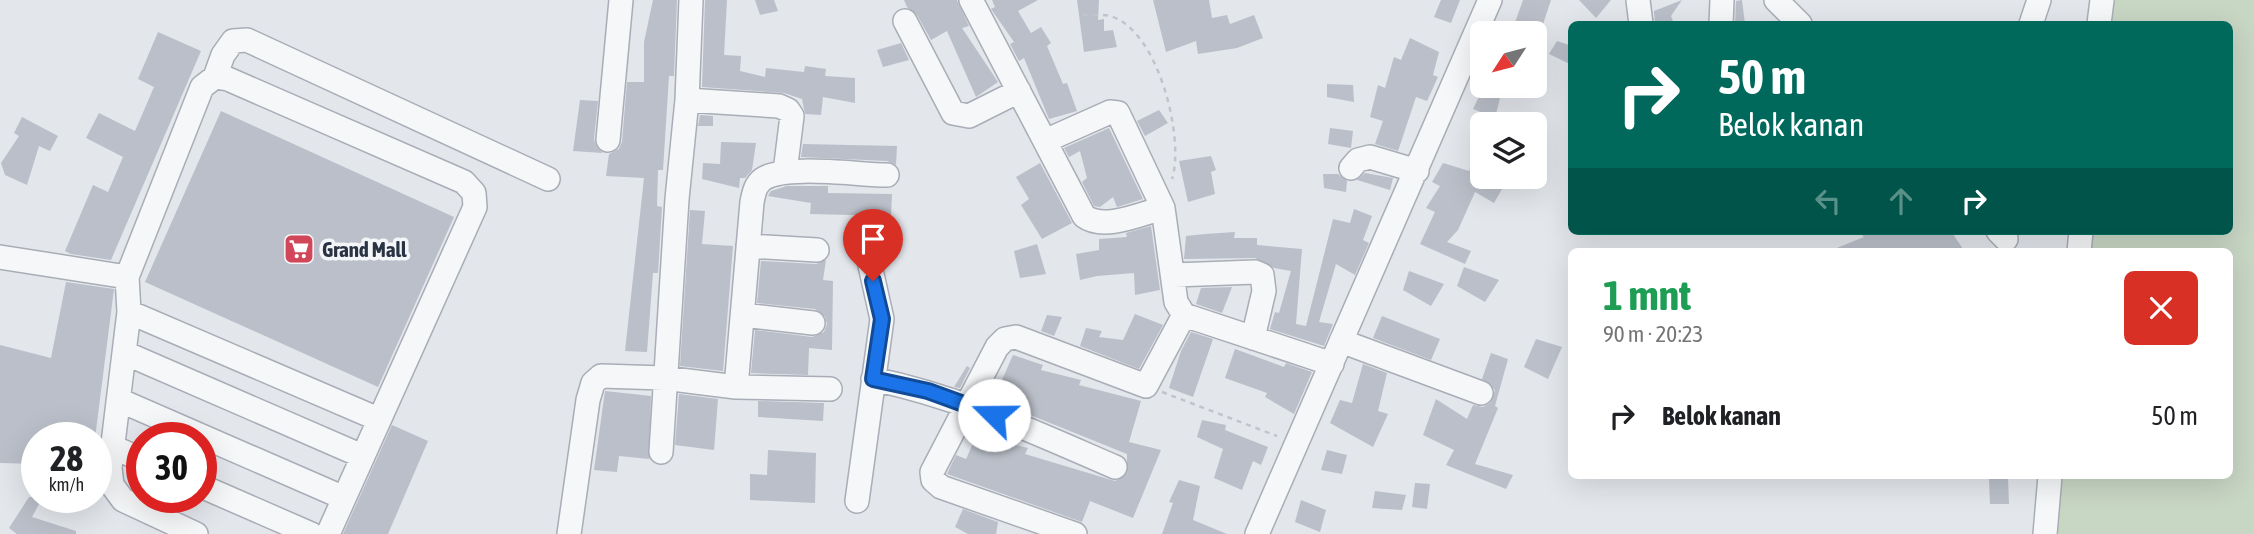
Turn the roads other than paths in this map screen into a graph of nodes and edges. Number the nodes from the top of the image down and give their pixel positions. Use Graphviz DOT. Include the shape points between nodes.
graph roads {
  1 [pos="621,0"];
  2 [pos="691,0"];
  3 [pos="971,0"];
  4 [pos="1490,0"];
  5 [pos="1638,0"];
  6 [pos="1722,0"];
  7 [pos="1776,0"];
  8 [pos="2039,0"];
  9 [pos="2102,0"];
  10 [pos="1641,21"];
  11 [pos="1721,21"];
  12 [pos="1797,21"];
  13 [pos="2032,21"];
  14 [pos="2099,21"];
  15 [pos="905,22"];
  16 [pos="215,77"];
  17 [pos="1019,91"];
  18 [pos="687,100"];
  19 [pos="608,140"];
  20 [pos="1045,141"];
  21 [pos="1351,168"];
  22 [pos="1417,171"];
  23 [pos="785,172"];
  24 [pos="887,175"];
  25 [pos="548,179"];
  26 [pos="1163,208"];
  27 [pos="748,246"];
  28 [pos="817,250"];
  29 [pos="0,257"];
  30 [pos="869,261"];
  31 [pos="1174,275"];
  32 [pos="127,277"];
  33 [pos="129,312"];
  34 [pos="743,315"];
  35 [pos="1184,315"];
  36 [pos="813,323"];
  37 [pos="1253,338"];
  38 [pos="1341,341"];
  39 [pos="125,353"];
  40 [pos="1332,364"];
  41 [pos="664,378"];
  42 [pos="873,379"];
  43 [pos="736,387"];
  44 [pos="830,389"];
  45 [pos="1481,393"];
  46 [pos="119,400"];
  47 [pos="969,404"];
  48 [pos="378,419"];
  49 [pos="113,447"];
  50 [pos="661,452"];
  51 [pos="126,453"];
  52 [pos="362,456"];
  53 [pos="1115,467"];
  54 [pos="2050,479"];
  55 [pos="217,493"];
  56 [pos="344,498"];
  57 [pos="857,501"];
  58 [pos="167,528"];
  59 [pos="196,534"];
  60 [pos="311,534"];
  61 [pos="328,534"];
  62 [pos="569,534"];
  63 [pos="1075,534"];
  64 [pos="1257,534"];
  65 [pos="2045,534"];
  1 -- 19 [label="street"];
  2 -- 18 [label="street"];
  3 -- 17 [label="street"];
  4 -- 22 [label="street"];
  5 -- 10 [label="street"];
  6 -- 11 [label="street"];
  7 -- 12 [label="street"];
  8 -- 13 [label="street"];
  9 -- 14 [label="street"];
  15 -- 17 [label="street" via="953,113 969,116"];
  16 -- 25 [label="street" via="233,41 247,40"];
  16 -- 32 [label="street" via="202,87"];
  16 -- 48 [label="street" via="229,79 464,182 474,193 475,207"];
  17 -- 20 [label="street"];
  18 -- 23 [label="street" via="788,110 792,116"];
  18 -- 41 [label="street"];
  20 -- 26 [label="street" via="1084,216 1093,223"];
  20 -- 26 [label="street" via="1110,111 1118,113"];
  21 -- 22 [label="street" via="1365,156"];
  22 -- 38 [label="street"];
  23 -- 24 [label="street"];
  23 -- 27 [label="street" via="770,175 754,189"];
  26 -- 31 [label="street"];
  27 -- 28 [label="street"];
  27 -- 34 [label="street"];
  29 -- 32 [label="street"];
  30 -- 42 [label="street" via="882,319"];
  31 -- 35 [label="street" via="1176,302"];
  31 -- 37 [label="street" via="1262,275 1265,291"];
  32 -- 33 [label="street"];
  33 -- 39 [label="street"];
  33 -- 48 [label="street"];
  34 -- 36 [label="street"];
  34 -- 43 [label="street"];
  35 -- 37 [label="street"];
  35 -- 47 [label="street" via="1146,386 1016,337 997,347"];
  37 -- 40 [label="street"];
  38 -- 40 [label="street"];
  38 -- 45 [label="street"];
  39 -- 46 [label="street"];
  39 -- 52 [label="street"];
  40 -- 64 [label="street"];
  41 -- 43 [label="street"];
  41 -- 50 [label="street"];
  41 -- 62 [label="street" via="601,376 593,383"];
  42 -- 47 [label="street"];
  42 -- 57 [label="street"];
  43 -- 44 [label="street"];
  46 -- 49 [label="street"];
  46 -- 56 [label="street"];
  47 -- 53 [label="street"];
  47 -- 63 [label="street" via="932,472 933,480 941,487"];
  48 -- 52 [label="street"];
  49 -- 51 [label="street"];
  49 -- 58 [label="street" via="112,485 123,500"];
  52 -- 56 [label="street"];
  54 -- 65 [label="street"];
  55 -- 60 [label="street"];
  56 -- 61 [label="street"];
  58 -- 59 [label="street"];
}
